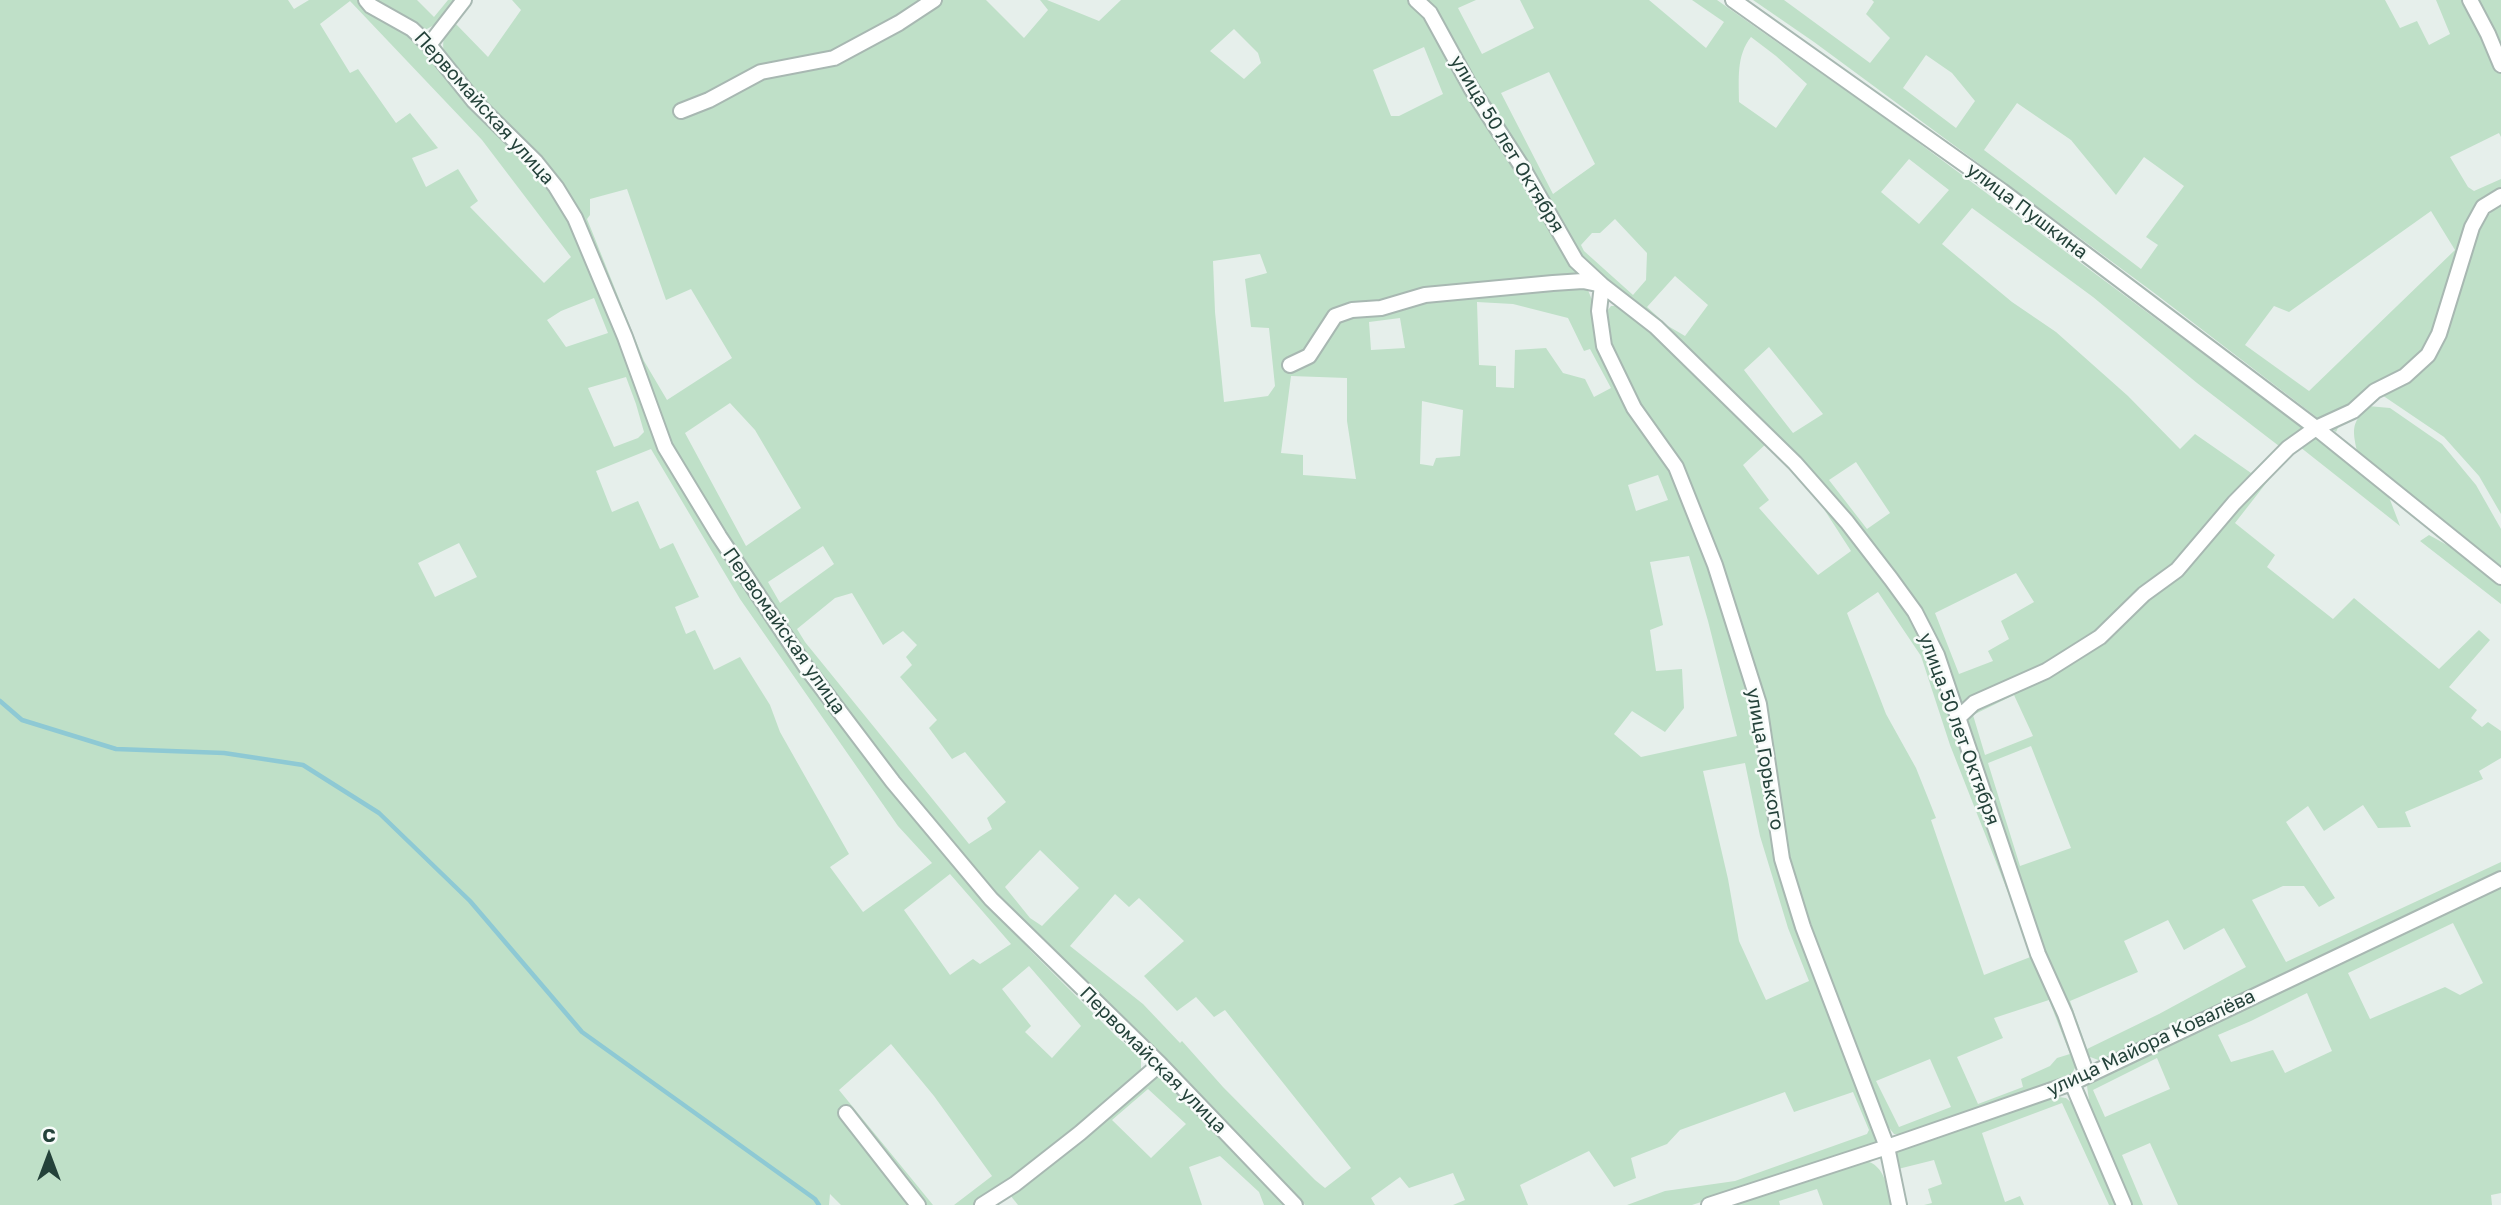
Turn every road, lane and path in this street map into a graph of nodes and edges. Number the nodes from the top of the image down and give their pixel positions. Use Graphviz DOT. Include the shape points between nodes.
graph roads {
  1 [pos="366,0"];
  2 [pos="464,0"];
  3 [pos="934,0"];
  4 [pos="1416,0"];
  5 [pos="1732,0"];
  6 [pos="2470,0"];
  7 [pos="429,45"];
  8 [pos="2501,65"];
  9 [pos="681,111"];
  10 [pos="2501,196"];
  11 [pos="1602,285"];
  12 [pos="1290,365"];
  13 [pos="2316,428"];
  14 [pos="2501,577"];
  15 [pos="1958,718"];
  16 [pos="2501,879"];
  17 [pos="1160,1064"];
  18 [pos="2087,1075"];
  19 [pos="2072,1083"];
  20 [pos="846,1113"];
  21 [pos="1887,1147"];
  22 [pos="918,1205"];
  23 [pos="982,1205"];
  24 [pos="1295,1205"];
  25 [pos="1709,1205"];
  26 [pos="1899,1205"];
  27 [pos="2124,1205"];
  1 -- 7 [label="street, Первомайская улица"];
  2 -- 7 [label="street"];
  3 -- 9 [label="street" via="834,58 761,72"];
  4 -- 11 [label="street, улица 50 лет Октября" via="1430,13 1576,261"];
  5 -- 13 [label="street, улица Пушкина" via="2002,191"];
  6 -- 8 [label="street"];
  7 -- 17 [label="street, Первомайская улица" via="474,101 536,162 569,208 625,337 665,447 806,667 990,899"];
  10 -- 13 [label="street" via="2483,207 2472,227 2440,334 2428,355 2353,411"];
  11 -- 12 [label="street" via="1563,282 1425,295 1381,308 1352,310 1335,316 1309,356"];
  11 -- 15 [label="street, улица 50 лет Октября" via="1656,327 1795,463 1847,522 1915,612 1937,655"];
  11 -- 21 [label="street, улица Горького" via="1599,312 1604,346 1634,408 1676,467 1715,565 1759,704 1782,859 1803,927"];
  13 -- 14 [label="street, улица Пушкина"];
  13 -- 15 [label="street" via="2288,448 2234,503 2177,570 2144,594 2100,637 2046,671 1973,703"];
  15 -- 18 [label="street, улица 50 лет Октября" via="2038,954"];
  16 -- 18 [label="street, улица Майора Ковалёва"];
  17 -- 23 [label="street" via="1080,1133"];
  17 -- 24 [label="street, Первомайская улица"];
  18 -- 19 [label="street, улица Майора Ковалёва"];
  19 -- 21 [label="street, улица Майора Ковалёва"];
  19 -- 27 [label="street"];
  20 -- 22 [label="street"];
  21 -- 25 [label="street, улица Майора Ковалёва"];
  21 -- 26 [label="street, улица Горького"];
}
